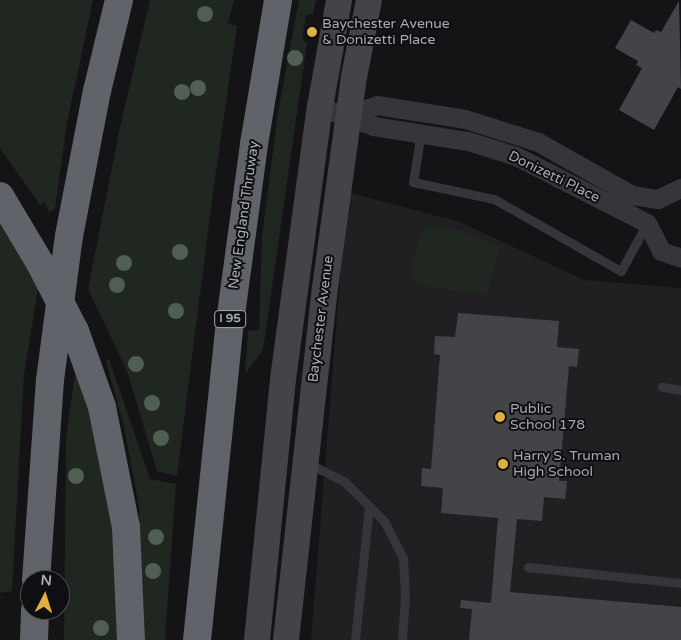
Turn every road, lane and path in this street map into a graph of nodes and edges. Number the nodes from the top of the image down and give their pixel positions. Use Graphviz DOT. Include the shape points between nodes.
graph roads {
  1 [pos="119,0"];
  2 [pos="278,0"];
  3 [pos="339,0"];
  4 [pos="369,0"];
  5 [pos="320,108"];
  6 [pos="348,115"];
  7 [pos="421,132"];
  8 [pos="681,188"];
  9 [pos="0,196"];
  10 [pos="647,224"];
  11 [pos="681,258"];
  12 [pos="662,387"];
  13 [pos="681,390"];
  14 [pos="304,462"];
  15 [pos="369,507"];
  16 [pos="528,567"];
  17 [pos="37,570"];
  18 [pos="681,583"];
  19 [pos="35,620"];
  20 [pos="34,640"];
  21 [pos="131,640"];
  22 [pos="197,640"];
  23 [pos="257,640"];
  24 [pos="286,640"];
  25 [pos="355,640"];
  26 [pos="402,640"];
  1 -- 17 [label="highway" via="97,91 69,236 50,380"];
  2 -- 22 [label="highway, New England Thruway / I 95" via="254,144 230,322"];
  3 -- 5 [label="main road"];
  4 -- 6 [label="main road, Baychester Avenue"];
  5 -- 6 [label="street, Donizetti Place"];
  5 -- 23 [label="main road" via="283,379"];
  6 -- 7 [label="street, Donizetti Place" via="373,126"];
  6 -- 8 [label="street, Donizetti Place" via="376,105 465,119 538,142 632,195 658,199"];
  6 -- 14 [label="main road, Baychester Avenue"];
  7 -- 10 [label="street, Donizetti Place" via="468,141 516,156"];
  7 -- 10 [label="lane" via="413,182 494,200 622,271"];
  9 -- 21 [label="highway, bridge" via="75,331 102,407 126,527"];
  10 -- 11 [label="street" via="661,250"];
  12 -- 13 [label="lane"];
  14 -- 15 [label="lane" via="344,481"];
  14 -- 24 [label="main road, Baychester Avenue"];
  15 -- 25 [label="lane"];
  15 -- 26 [label="lane" via="384,521 403,558"];
  16 -- 18 [label="lane"];
  19 -- 20 [label="highway"];
}
